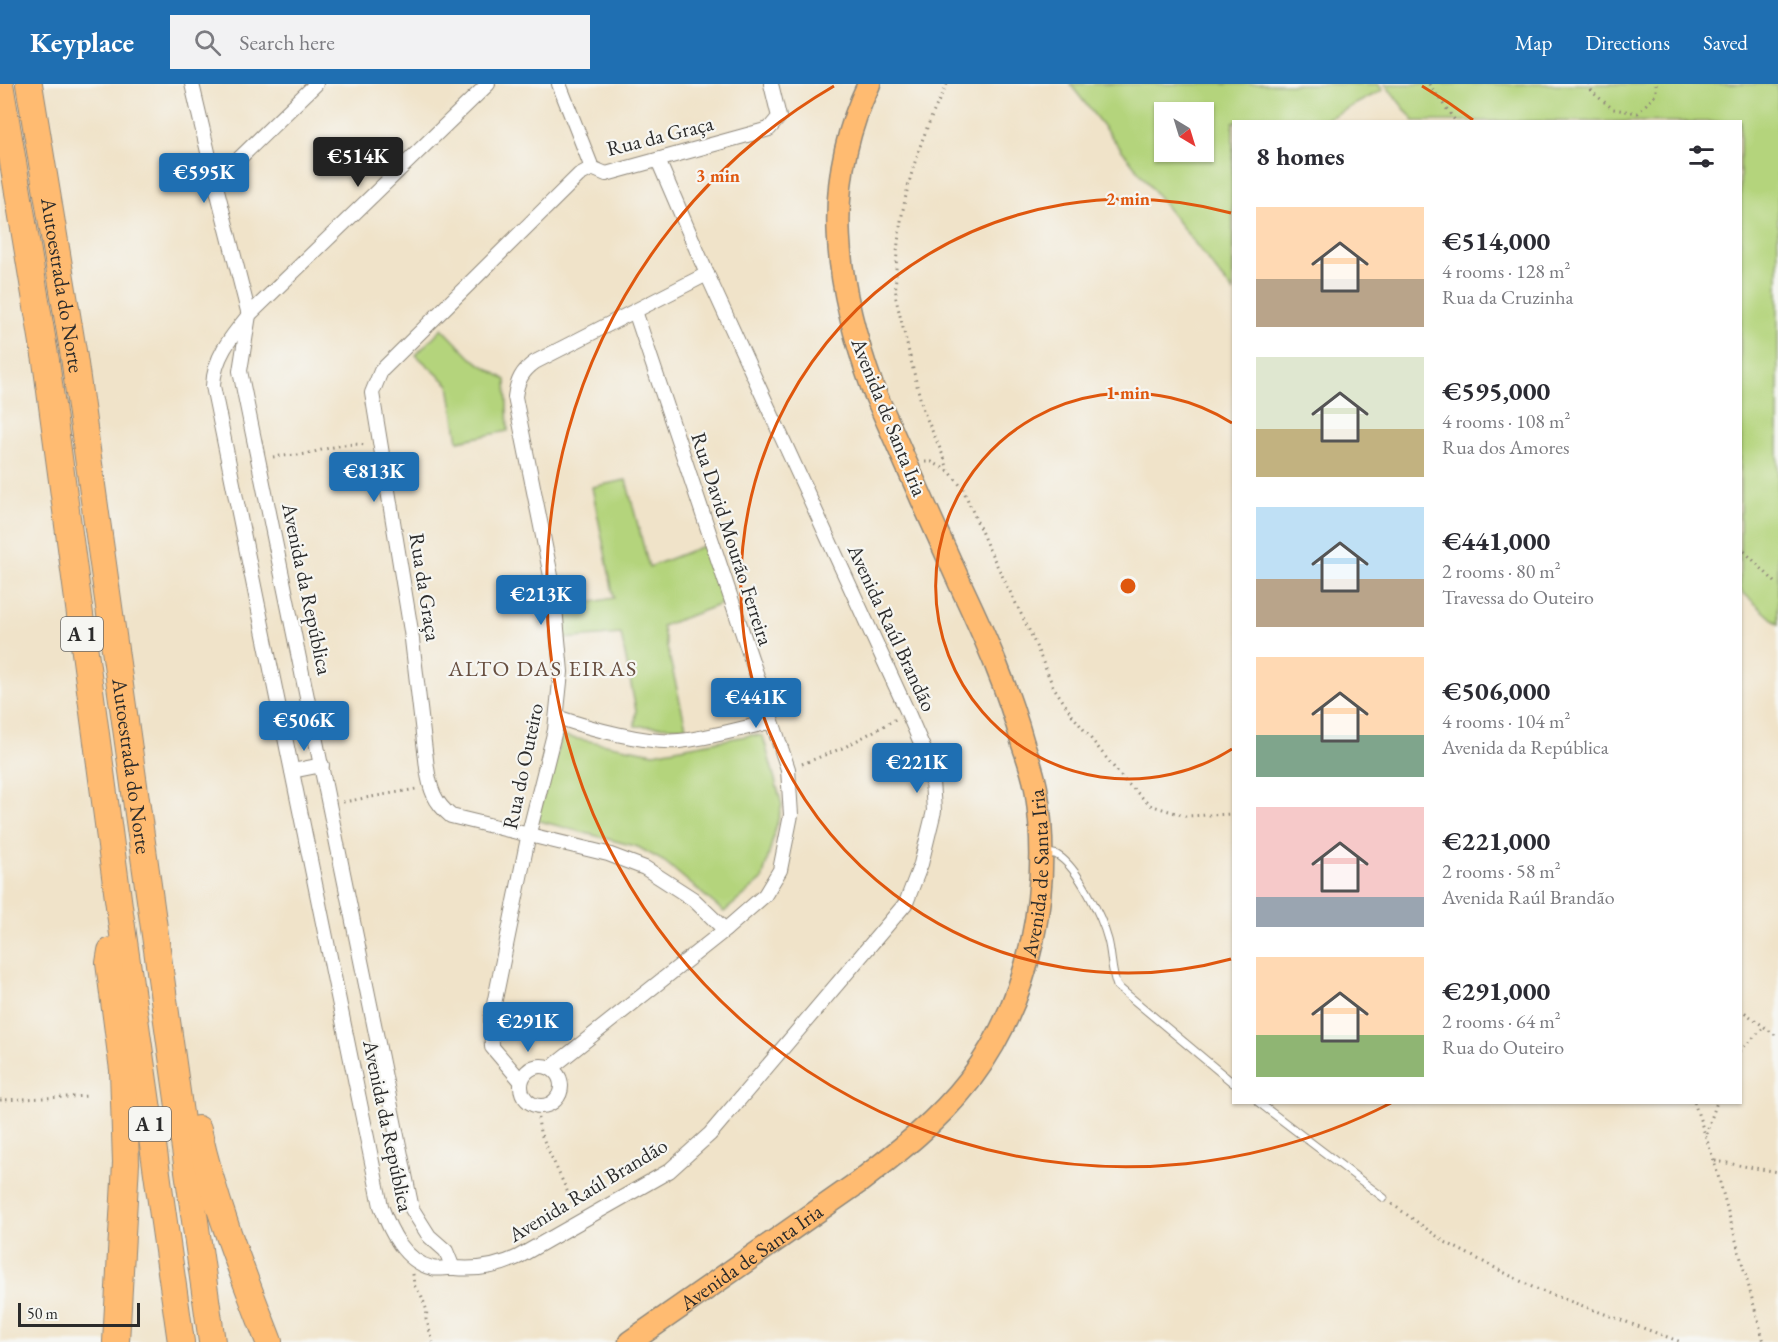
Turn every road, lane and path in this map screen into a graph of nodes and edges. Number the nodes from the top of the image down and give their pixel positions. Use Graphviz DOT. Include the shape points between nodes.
graph roads {
  1 [pos="0,84"];
  2 [pos="29,84"];
  3 [pos="192,84"];
  4 [pos="316,84"];
  5 [pos="488,84"];
  6 [pos="559,84"];
  7 [pos="771,84"];
  8 [pos="869,84"];
  9 [pos="947,84"];
  10 [pos="1429,84"];
  11 [pos="1590,84"];
  12 [pos="1656,84"];
  13 [pos="1455,120"];
  14 [pos="658,160"];
  15 [pos="592,168"];
  16 [pos="215,182"];
  17 [pos="707,274"];
  18 [pos="635,312"];
  19 [pos="249,315"];
  20 [pos="380,446"];
  21 [pos="259,459"];
  22 [pos="905,463"];
  23 [pos="948,471"];
  24 [pos="1742,549"];
  25 [pos="1778,585"];
  26 [pos="908,713"];
  27 [pos="557,717"];
  28 [pos="770,722"];
  29 [pos="322,765"];
  30 [pos="788,769"];
  31 [pos="292,771"];
  32 [pos="430,786"];
  33 [pos="330,804"];
  34 [pos="1232,814"];
  35 [pos="529,833"];
  36 [pos="1041,853"];
  37 [pos="119,906"];
  38 [pos="725,930"];
  39 [pos="163,987"];
  40 [pos="1742,1010"];
  41 [pos="1764,1026"];
  42 [pos="1778,1036"];
  43 [pos="1742,1049"];
  44 [pos="551,1068"];
  45 [pos="521,1081"];
  46 [pos="1232,1082"];
  47 [pos="89,1096"];
  48 [pos="0,1100"];
  49 [pos="1261,1104"];
  50 [pos="1695,1104"];
  51 [pos="1716,1104"];
  52 [pos="536,1106"];
  53 [pos="1706,1136"];
  54 [pos="1714,1161"];
  55 [pos="1778,1172"];
  56 [pos="1384,1198"];
  57 [pos="581,1221"];
  58 [pos="417,1260"];
  59 [pos="453,1268"];
  60 [pos="116,1342"];
  61 [pos="181,1342"];
  62 [pos="212,1342"];
  63 [pos="269,1342"];
  64 [pos="434,1342"];
  65 [pos="630,1342"];
  66 [pos="1681,1342"];
  67 [pos="1764,1342"];
  1 -- 37 [label="highway, Autoestrada do Norte / A 1" via="46,361"];
  2 -- 39 [label="highway, Autoestrada do Norte / A 1" via="74,357"];
  3 -- 16 [label="street"];
  4 -- 16 [label="street"];
  5 -- 19 [label="street"];
  6 -- 15 [label="street"];
  7 -- 14 [label="street, Rua da Graça" via="778,117 769,129"];
  8 -- 22 [label="main road, Avenida de Santa Iria" via="845,148 838,198 838,250 858,348"];
  9 -- 23 [label="path" via="923,137 909,182 898,237 895,285 918,394"];
  10 -- 13 [label="path"];
  11 -- 12 [label="path" via="1592,92 1613,109 1638,113 1656,94"];
  14 -- 15 [label="street, Rua da Graça" via="606,174"];
  14 -- 17 [label="street, Avenida Raúl Brandão"];
  15 -- 20 [label="street, Rua da Graça" via="579,175 381,371 372,393"];
  16 -- 19 [label="street"];
  17 -- 18 [label="street, Rua do Outeiro"];
  17 -- 26 [label="street, Avenida Raúl Brandão"];
  18 -- 27 [label="street, Rua do Outeiro" via="535,362 525,369 517,384 515,397 553,586 561,672"];
  18 -- 28 [label="street, Rua David Mourão Ferreira"];
  19 -- 21 [label="street, Avenida da República" via="240,371"];
  19 -- 31 [label="street, Avenida da República" via="219,357 213,386"];
  20 -- 21 [label="path" via="353,443 308,454"];
  20 -- 32 [label="street, Rua da Graça" via="409,620"];
  21 -- 29 [label="street, Avenida da República"];
  22 -- 23 [label="path" via="932,462"];
  22 -- 36 [label="main road, Avenida de Santa Iria" via="995,659 1014,710 1035,785"];
  23 -- 34 [label="path" via="963,489 1053,686 1124,780 1150,805 1185,816"];
  24 -- 25 [label="path"];
  26 -- 30 [label="path" via="845,747"];
  26 -- 57 [label="street, Avenida Raúl Brandão" via="931,766 934,811 906,903 710,1134 669,1172"];
  27 -- 28 [label="street" via="635,737 678,741"];
  27 -- 35 [label="street, Rua do Outeiro"];
  28 -- 30 [label="street, Rua David Mourão Ferreira"];
  29 -- 31 [label="street"];
  29 -- 33 [label="street, Avenida da República"];
  30 -- 38 [label="street, Rua David Mourão Ferreira" via="791,815 780,870 765,895"];
  31 -- 58 [label="street, Avenida da República" via="381,1206 390,1231"];
  32 -- 33 [label="path"];
  32 -- 35 [label="street, Rua da Graça" via="440,807 451,816"];
  33 -- 59 [label="street, Avenida da República" via="412,1209 429,1236 446,1251"];
  35 -- 38 [label="street, Rua da Graça" via="645,868 693,899"];
  35 -- 45 [label="street, Rua do Outeiro" via="491,1019 492,1047"];
  36 -- 46 [label="lane" via="1056,854 1086,888 1108,938 1118,986"];
  36 -- 65 [label="main road, Avenida de Santa Iria" via="1037,916 1018,990 997,1039 969,1081 896,1154"];
  37 -- 60 [label="highway" via="109,963 123,1070 126,1163"];
  37 -- 61 [label="highway, Autoestrada do Norte / A 1"];
  38 -- 44 [label="street, Rua David Mourão Ferreira"];
  39 -- 62 [label="highway, Autoestrada do Norte / A 1"];
  39 -- 63 [label="highway" via="186,1066 207,1169"];
  40 -- 41 [label="path"];
  41 -- 42 [label="path"];
  41 -- 43 [label="path"];
  44 -- 45 [label="street" via="530,1069"];
  44 -- 52 [label="street" via="562,1084 560,1096 549,1106"];
  45 -- 52 [label="street" via="522,1094"];
  47 -- 48 [label="path"];
  49 -- 56 [label="lane"];
  50 -- 53 [label="path"];
  51 -- 53 [label="path"];
  52 -- 57 [label="path" via="540,1132"];
  53 -- 54 [label="path"];
  54 -- 55 [label="path"];
  54 -- 67 [label="path"];
  56 -- 66 [label="path" via="1445,1242 1534,1288"];
  57 -- 59 [label="street, Avenida Raúl Brandão" via="499,1265 472,1270"];
  58 -- 59 [label="street, Avenida da República" via="433,1268"];
  58 -- 64 [label="path" via="414,1285 427,1311"];
}
